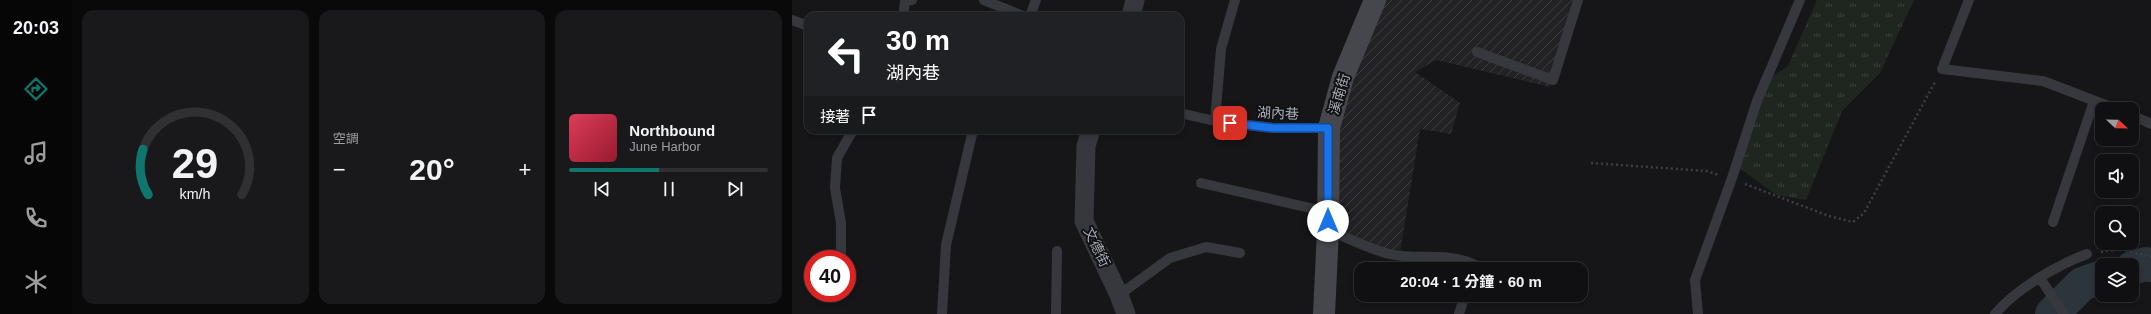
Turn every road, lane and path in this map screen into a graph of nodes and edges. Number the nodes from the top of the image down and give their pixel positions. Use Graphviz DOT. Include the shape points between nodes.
graph roads {
  1 [pos="912,0"];
  2 [pos="984,0"];
  3 [pos="1036,0"];
  4 [pos="1135,0"];
  5 [pos="1234,0"];
  6 [pos="1375,0"];
  7 [pos="1578,0"];
  8 [pos="1800,0"];
  9 [pos="1969,0"];
  10 [pos="904,12"];
  11 [pos="1006,12"];
  12 [pos="1032,12"];
  13 [pos="1132,12"];
  14 [pos="792,20"];
  15 [pos="804,24"];
  16 [pos="1477,52"];
  17 [pos="1942,69"];
  18 [pos="2094,101"];
  19 [pos="1184,114"];
  20 [pos="2139,118"];
  21 [pos="1215,121"];
  22 [pos="2151,124"];
  23 [pos="1328,128"];
  24 [pos="851,134"];
  25 [pos="972,134"];
  26 [pos="1090,134"];
  27 [pos="1590,163"];
  28 [pos="1732,178"];
  29 [pos="1201,183"];
  30 [pos="1328,221"];
  31 [pos="2053,222"];
  32 [pos="841,250"];
  33 [pos="1057,251"];
  34 [pos="1240,253"];
  35 [pos="2087,254"];
  36 [pos="2151,257"];
  37 [pos="1468,262"];
  38 [pos="2040,278"];
  39 [pos="1119,294"];
  40 [pos="1463,302"];
  41 [pos="942,314"];
  42 [pos="1056,314"];
  43 [pos="1126,314"];
  44 [pos="1324,314"];
  45 [pos="1459,314"];
  46 [pos="1698,314"];
  47 [pos="1995,314"];
  48 [pos="2064,314"];
  1 -- 10 [label="lane" via="905,2"];
  2 -- 11 [label="lane"];
  3 -- 12 [label="lane"];
  4 -- 13 [label="street"];
  5 -- 21 [label="lane" via="1221,49"];
  6 -- 23 [label="street, 溪南街" via="1343,77"];
  7 -- 16 [label="lane" via="1553,80"];
  8 -- 28 [label="lane" via="1757,101"];
  9 -- 17 [label="lane"];
  14 -- 15 [label="lane"];
  17 -- 18 [label="lane" via="2043,81"];
  17 -- 28 [label="path" via="1864,213 1853,222 1829,216"];
  18 -- 31 [label="lane"];
  19 -- 21 [label="lane, 湖內巷"];
  20 -- 22 [label="lane"];
  21 -- 23 [label="lane, 湖內巷" via="1273,128"];
  23 -- 30 [label="street, 溪南街"];
  24 -- 32 [label="lane" via="838,158 835,188 841,223"];
  25 -- 41 [label="lane" via="946,245"];
  26 -- 39 [label="street, 文德街" via="1086,146 1084,222"];
  27 -- 28 [label="path" via="1706,171"];
  28 -- 46 [label="lane" via="1695,280"];
  29 -- 30 [label="lane"];
  30 -- 37 [label="lane" via="1390,254 1447,257"];
  30 -- 44 [label="street, 溪南街"];
  33 -- 42 [label="lane"];
  34 -- 39 [label="lane" via="1206,247 1170,258"];
  35 -- 36 [label="path" via="2121,249"];
  35 -- 38 [label="lane" via="2063,263"];
  38 -- 47 [label="lane"];
  38 -- 48 [label="lane"];
  39 -- 43 [label="street, 文德街"];
  40 -- 45 [label="lane"];
}
